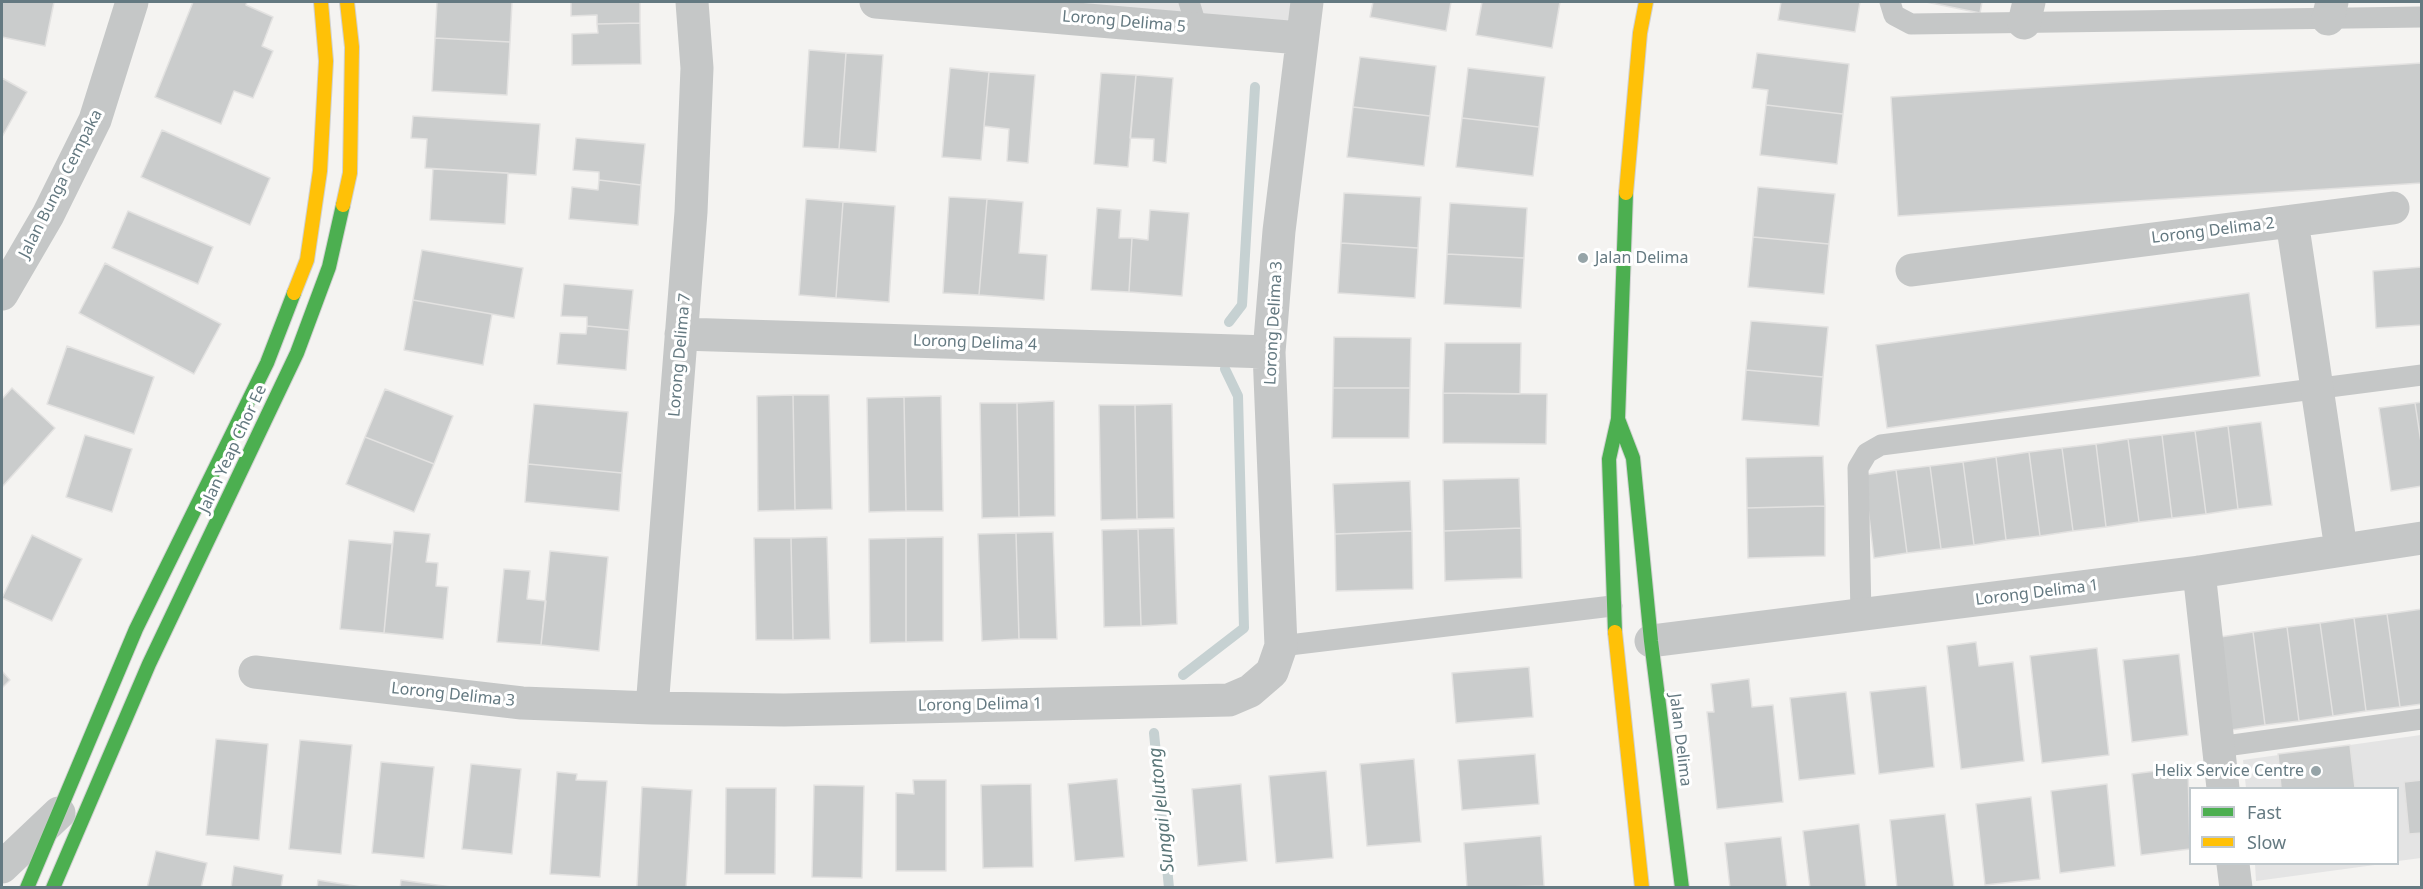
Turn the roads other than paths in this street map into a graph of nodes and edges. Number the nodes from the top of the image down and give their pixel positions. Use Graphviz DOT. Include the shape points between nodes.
graph roads {
  1 [pos="132,2"];
  2 [pos="321,2"];
  3 [pos="347,2"];
  4 [pos="692,2"];
  5 [pos="876,2"];
  6 [pos="1307,2"];
  7 [pos="1646,2"];
  8 [pos="1890,2"];
  9 [pos="2330,10"];
  10 [pos="2181,11"];
  11 [pos="2026,12"];
  12 [pos="1193,15"];
  13 [pos="2421,17"];
  14 [pos="1300,38"];
  15 [pos="2393,208"];
  16 [pos="2292,221"];
  17 [pos="1912,270"];
  18 [pos="2,294"];
  19 [pos="681,334"];
  20 [pos="1269,352"];
  21 [pos="2421,375"];
  22 [pos="2318,390"];
  23 [pos="1618,419"];
  24 [pos="2421,538"];
  25 [pos="2341,549"];
  26 [pos="2199,572"];
  27 [pos="1612,606"];
  28 [pos="1861,616"];
  29 [pos="1651,641"];
  30 [pos="1281,646"];
  31 [pos="255,672"];
  32 [pos="652,708"];
  33 [pos="2421,719"];
  34 [pos="2218,747"];
  35 [pos="2223,787"];
  36 [pos="59,813"];
  37 [pos="2233,865"];
  38 [pos="2,867"];
  39 [pos="27,888"];
  40 [pos="53,888"];
  41 [pos="1642,888"];
  42 [pos="1682,888"];
  43 [pos="2236,888"];
  1 -- 18 [label="street, Jalan Bunga Cempaka" via="95,120 48,215"];
  2 -- 36 [label="main road, Jalan Yeap Chor Ee" via="326,61 308,260 267,363 141,619"];
  3 -- 40 [label="main road, Jalan Yeap Chor Ee" via="352,47 350,173 329,267 297,353 149,664"];
  4 -- 19 [label="street, Lorong Delima 7" via="697,68"];
  5 -- 12 [label="street, Lorong Delima 5"];
  6 -- 14 [label="street, Lorong Delima 3"];
  7 -- 23 [label="main road, Jalan Delima" via="1626,191"];
  8 -- 11 [label="lane" via="1894,15 1911,24"];
  9 -- 10 [label="lane"];
  9 -- 13 [label="lane"];
  10 -- 11 [label="lane"];
  12 -- 14 [label="street, Lorong Delima 5"];
  14 -- 20 [label="street, Lorong Delima 3"];
  15 -- 16 [label="street"];
  16 -- 17 [label="street, Lorong Delima 2"];
  16 -- 22 [label="street, Lorong Delima 2"];
  19 -- 20 [label="street, Lorong Delima 4"];
  19 -- 32 [label="street, Lorong Delima 7"];
  20 -- 30 [label="street, Lorong Delima 3"];
  21 -- 22 [label="lane"];
  22 -- 25 [label="street, Lorong Delima 2"];
  22 -- 28 [label="lane" via="1881,445 1868,453 1858,468"];
  23 -- 27 [label="main road, Jalan Delima" via="1609,459"];
  23 -- 29 [label="main road, Jalan Delima" via="1633,458"];
  24 -- 25 [label="street, Lorong Delima 1"];
  25 -- 26 [label="street, Lorong Delima 1"];
  26 -- 28 [label="street, Lorong Delima 1"];
  26 -- 34 [label="street"];
  27 -- 30 [label="lane"];
  27 -- 41 [label="main road, Jalan Delima"];
  28 -- 29 [label="street, Lorong Delima 1"];
  29 -- 42 [label="main road, Jalan Delima"];
  30 -- 32 [label="street, Lorong Delima 1" via="1272,672 1250,691 1229,700 784,710"];
  31 -- 32 [label="street, Lorong Delima 3" via="522,703"];
  33 -- 34 [label="lane"];
  34 -- 35 [label="street"];
  36 -- 38 [label="street"];
  36 -- 39 [label="main road, Jalan Yeap Chor Ee"];
  37 -- 43 [label="street"];
}
